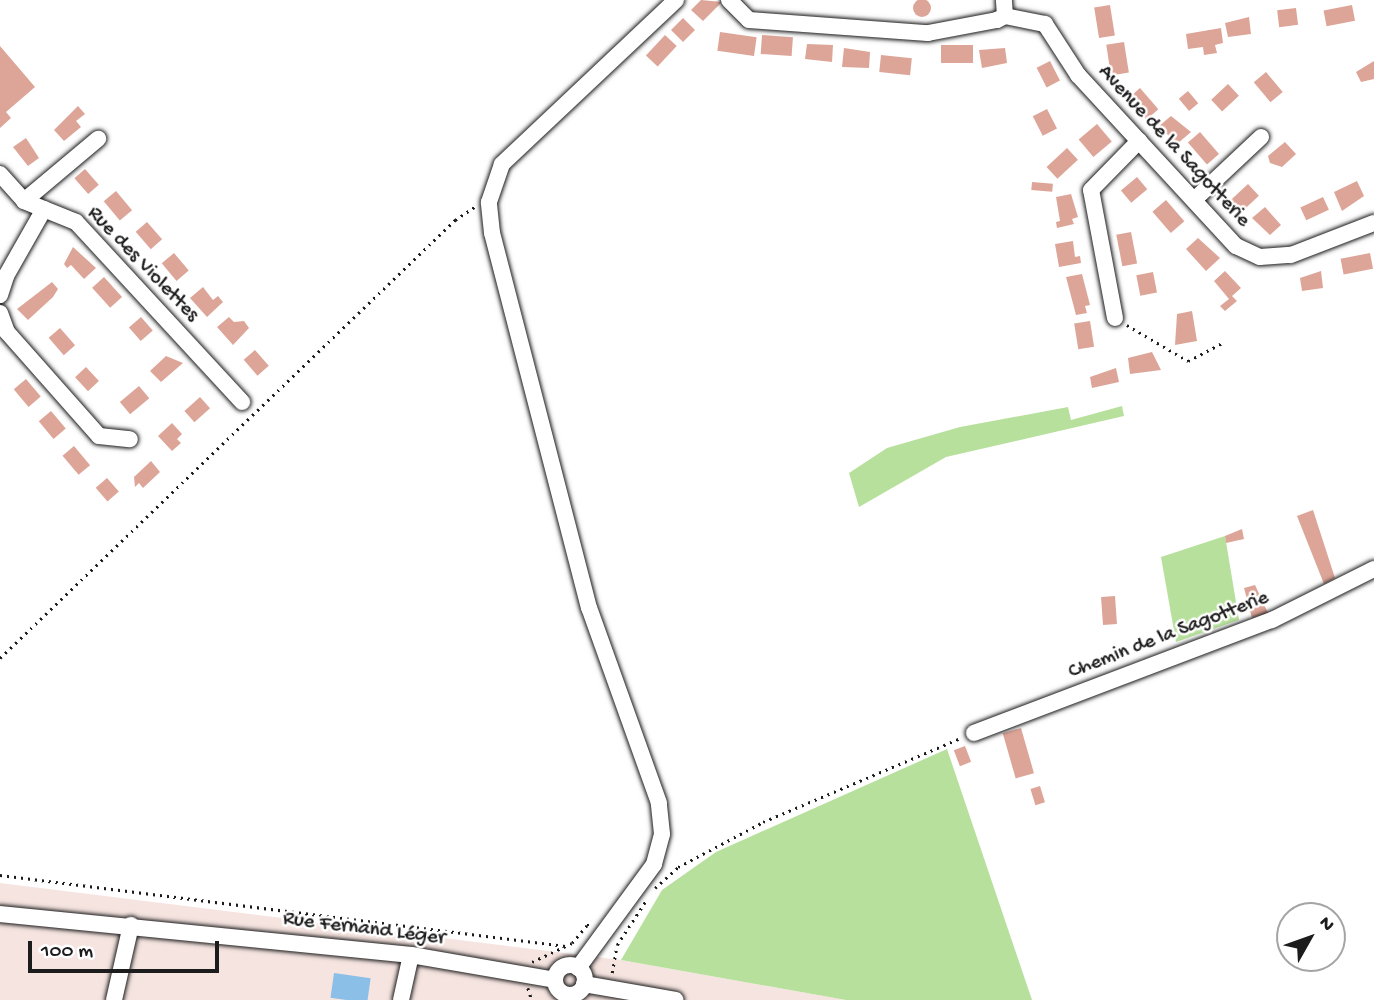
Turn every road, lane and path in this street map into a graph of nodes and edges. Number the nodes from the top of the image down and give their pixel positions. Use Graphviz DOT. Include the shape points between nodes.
graph roads {
  1 [pos="676,0"];
  2 [pos="729,0"];
  3 [pos="1005,8"];
  4 [pos="1261,137"];
  5 [pos="98,139"];
  6 [pos="1139,141"];
  7 [pos="0,174"];
  8 [pos="1194,200"];
  9 [pos="24,201"];
  10 [pos="489,202"];
  11 [pos="44,209"];
  12 [pos="1374,223"];
  13 [pos="0,295"];
  14 [pos="0,313"];
  15 [pos="1115,318"];
  16 [pos="1224,342"];
  17 [pos="242,402"];
  18 [pos="130,439"];
  19 [pos="1374,569"];
  20 [pos="0,658"];
  21 [pos="974,733"];
  22 [pos="0,875"];
  23 [pos="0,914"];
  24 [pos="131,925"];
  25 [pos="566,946"];
  26 [pos="411,955"];
  27 [pos="610,966"];
  28 [pos="578,968"];
  29 [pos="555,980"];
  30 [pos="584,984"];
  31 [pos="565,997"];
  32 [pos="114,1000"];
  33 [pos="401,1000"];
  34 [pos="676,1000"];
  1 -- 10 [label="street" via="502,164"];
  2 -- 3 [label="street" via="749,20 928,33"];
  3 -- 6 [label="street, Avenue de la Sagotterie" via="1045,24 1078,75"];
  4 -- 8 [label="street"];
  5 -- 9 [label="street"];
  6 -- 8 [label="street, Avenue de la Sagotterie"];
  6 -- 15 [label="street" via="1091,190"];
  7 -- 9 [label="street, Rue des Violettes"];
  8 -- 12 [label="street, Avenue de la Sagotterie" via="1236,246 1260,257 1292,255"];
  9 -- 11 [label="street, Rue des Violettes"];
  10 -- 20 [label="path" via="455,220"];
  10 -- 28 [label="street" via="492,233 589,608 660,803 663,834 654,864"];
  11 -- 13 [label="street"];
  11 -- 17 [label="street, Rue des Violettes" via="76,222"];
  14 -- 18 [label="street" via="7,332 99,436"];
  15 -- 16 [label="path" via="1188,361"];
  19 -- 21 [label="street, Chemin de la Sagotterie" via="1272,620"];
  21 -- 27 [label="path" via="763,822 678,867 653,890 617,945"];
  22 -- 25 [label="path"];
  23 -- 24 [label="street, Rue Fernand Léger"];
  24 -- 26 [label="street, Rue Fernand Léger"];
  24 -- 32 [label="street"];
  26 -- 29 [label="street, Rue Fernand Léger"];
  26 -- 33 [label="street"];
  28 -- 29 [label="street" via="563,967"];
  28 -- 30 [label="street"];
  29 -- 31 [label="street"];
  30 -- 31 [label="street" via="579,992"];
  30 -- 34 [label="street"];
}
